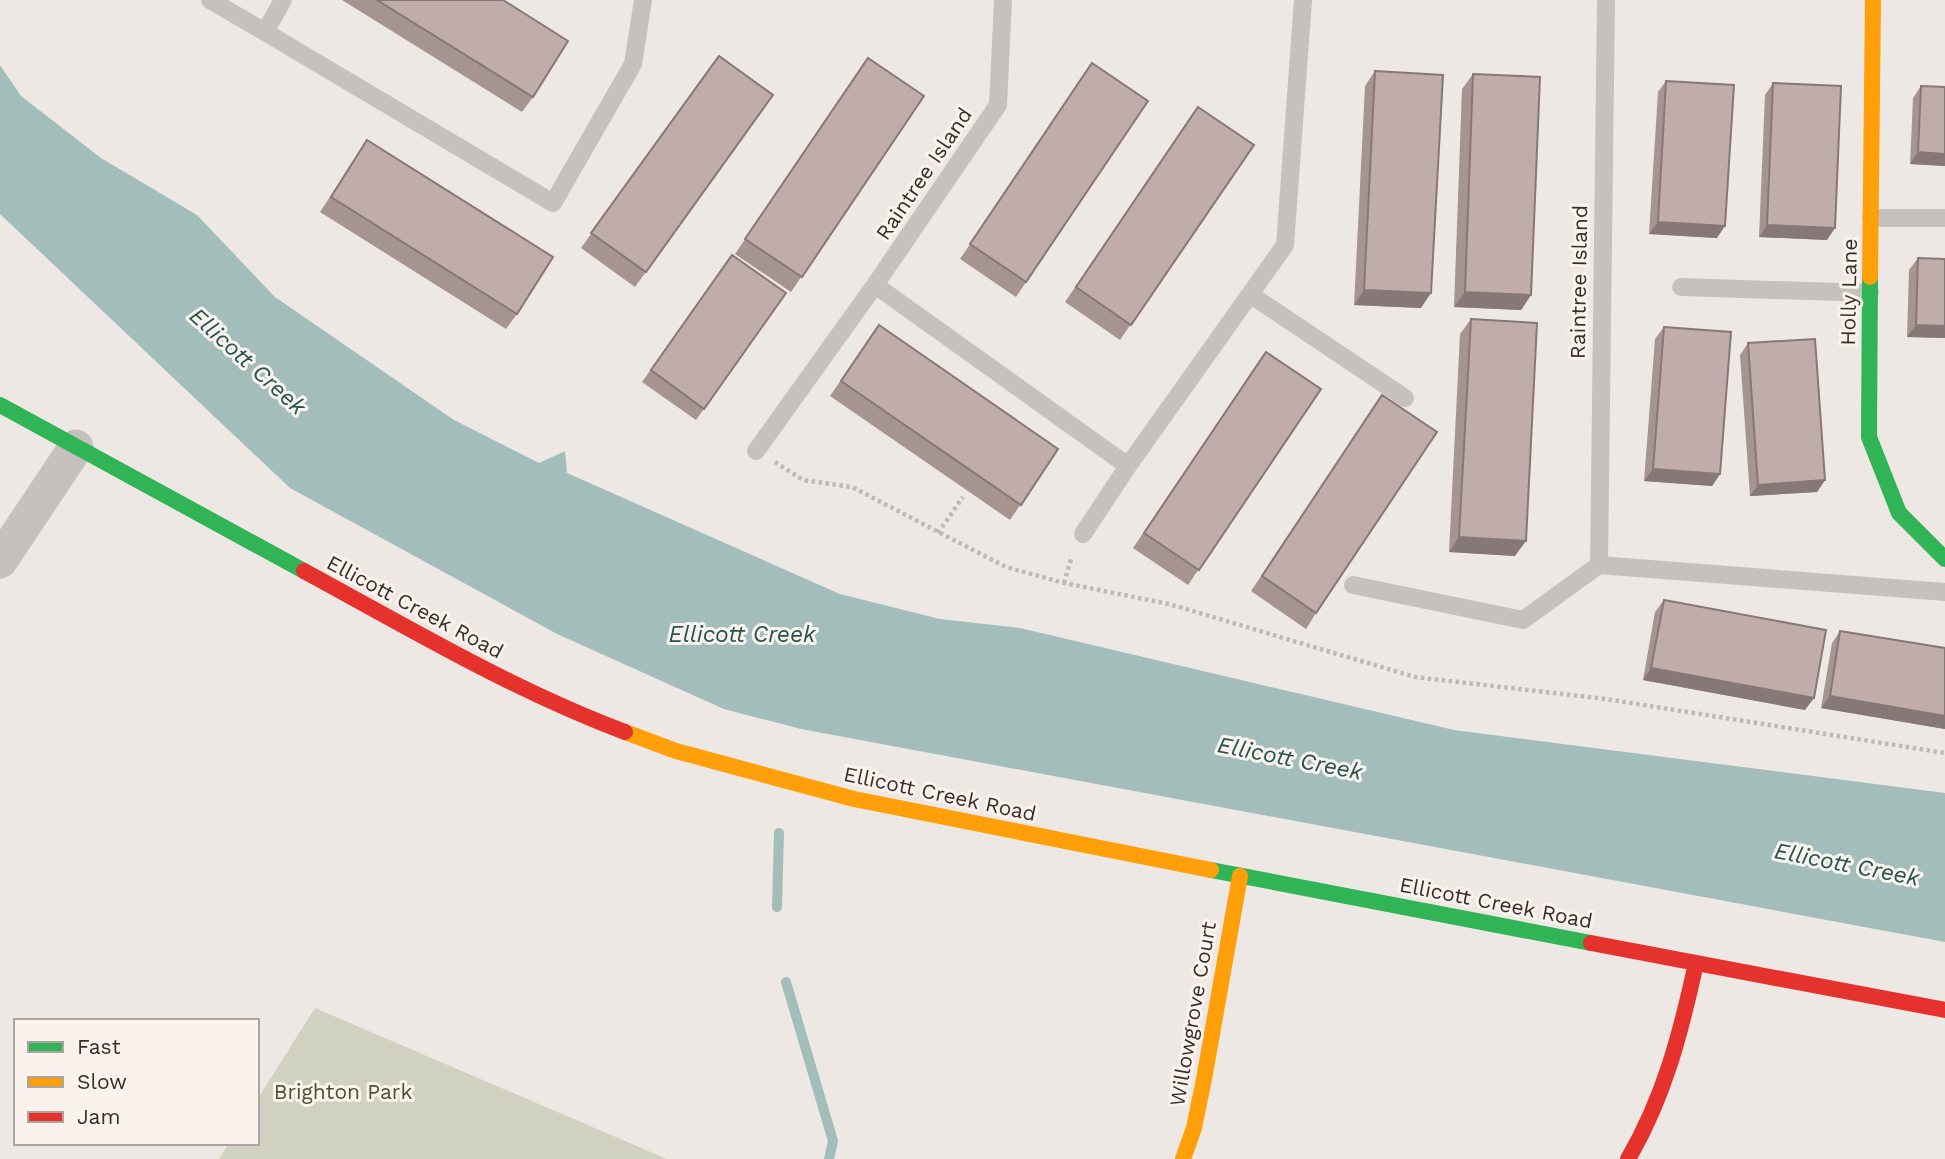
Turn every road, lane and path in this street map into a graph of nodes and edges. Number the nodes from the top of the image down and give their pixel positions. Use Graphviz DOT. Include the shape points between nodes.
graph roads {
  1 [pos="210,0"];
  2 [pos="283,0"];
  3 [pos="643,0"];
  4 [pos="1003,0"];
  5 [pos="1303,0"];
  6 [pos="1606,0"];
  7 [pos="1873,0"];
  8 [pos="265,32"];
  9 [pos="1871,218"];
  10 [pos="1945,218"];
  11 [pos="875,285"];
  12 [pos="1681,288"];
  13 [pos="1870,293"];
  14 [pos="1251,295"];
  15 [pos="1405,398"];
  16 [pos="0,405"];
  17 [pos="76,447"];
  18 [pos="757,451"];
  19 [pos="1128,466"];
  20 [pos="963,497"];
  21 [pos="937,533"];
  22 [pos="1078,541"];
  23 [pos="1945,559"];
  24 [pos="0,561"];
  25 [pos="1599,565"];
  26 [pos="1064,583"];
  27 [pos="1353,585"];
  28 [pos="1945,592"];
  29 [pos="1945,753"];
  30 [pos="1240,876"];
  31 [pos="1696,963"];
  32 [pos="1945,1010"];
  33 [pos="1183,1159"];
  34 [pos="1628,1159"];
  1 -- 8 [label="lane"];
  2 -- 8 [label="lane"];
  3 -- 8 [label="lane" via="633,64 552,203"];
  4 -- 11 [label="lane, Raintree Island" via="998,105"];
  5 -- 14 [label="lane" via="1284,244"];
  6 -- 25 [label="lane, Raintree Island"];
  7 -- 9 [label="street, Holly Lane"];
  9 -- 10 [label="lane"];
  9 -- 13 [label="street, Holly Lane"];
  11 -- 18 [label="lane, Raintree Island"];
  11 -- 19 [label="lane"];
  12 -- 13 [label="lane"];
  13 -- 23 [label="street, Holly Lane" via="1869,437 1899,513"];
  14 -- 15 [label="lane"];
  14 -- 19 [label="lane"];
  16 -- 17 [label="street, Ellicott Creek Road"];
  17 -- 24 [label="street"];
  17 -- 30 [label="street, Ellicott Creek Road" via="483,668 567,710 676,751 854,799"];
  18 -- 21 [label="path" via="803,480 852,487"];
  19 -- 22 [label="lane"];
  20 -- 21 [label="path"];
  21 -- 26 [label="path" via="1006,567"];
  22 -- 26 [label="path"];
  25 -- 27 [label="lane" via="1523,620"];
  25 -- 28 [label="lane"];
  26 -- 29 [label="path" via="1169,604 1415,677 1606,699"];
  30 -- 31 [label="street, Ellicott Creek Road"];
  30 -- 33 [label="street, Willowgrove Court" via="1202,1091"];
  31 -- 32 [label="street, Ellicott Creek Road"];
  31 -- 34 [label="street" via="1678,1048 1659,1099"];
}
